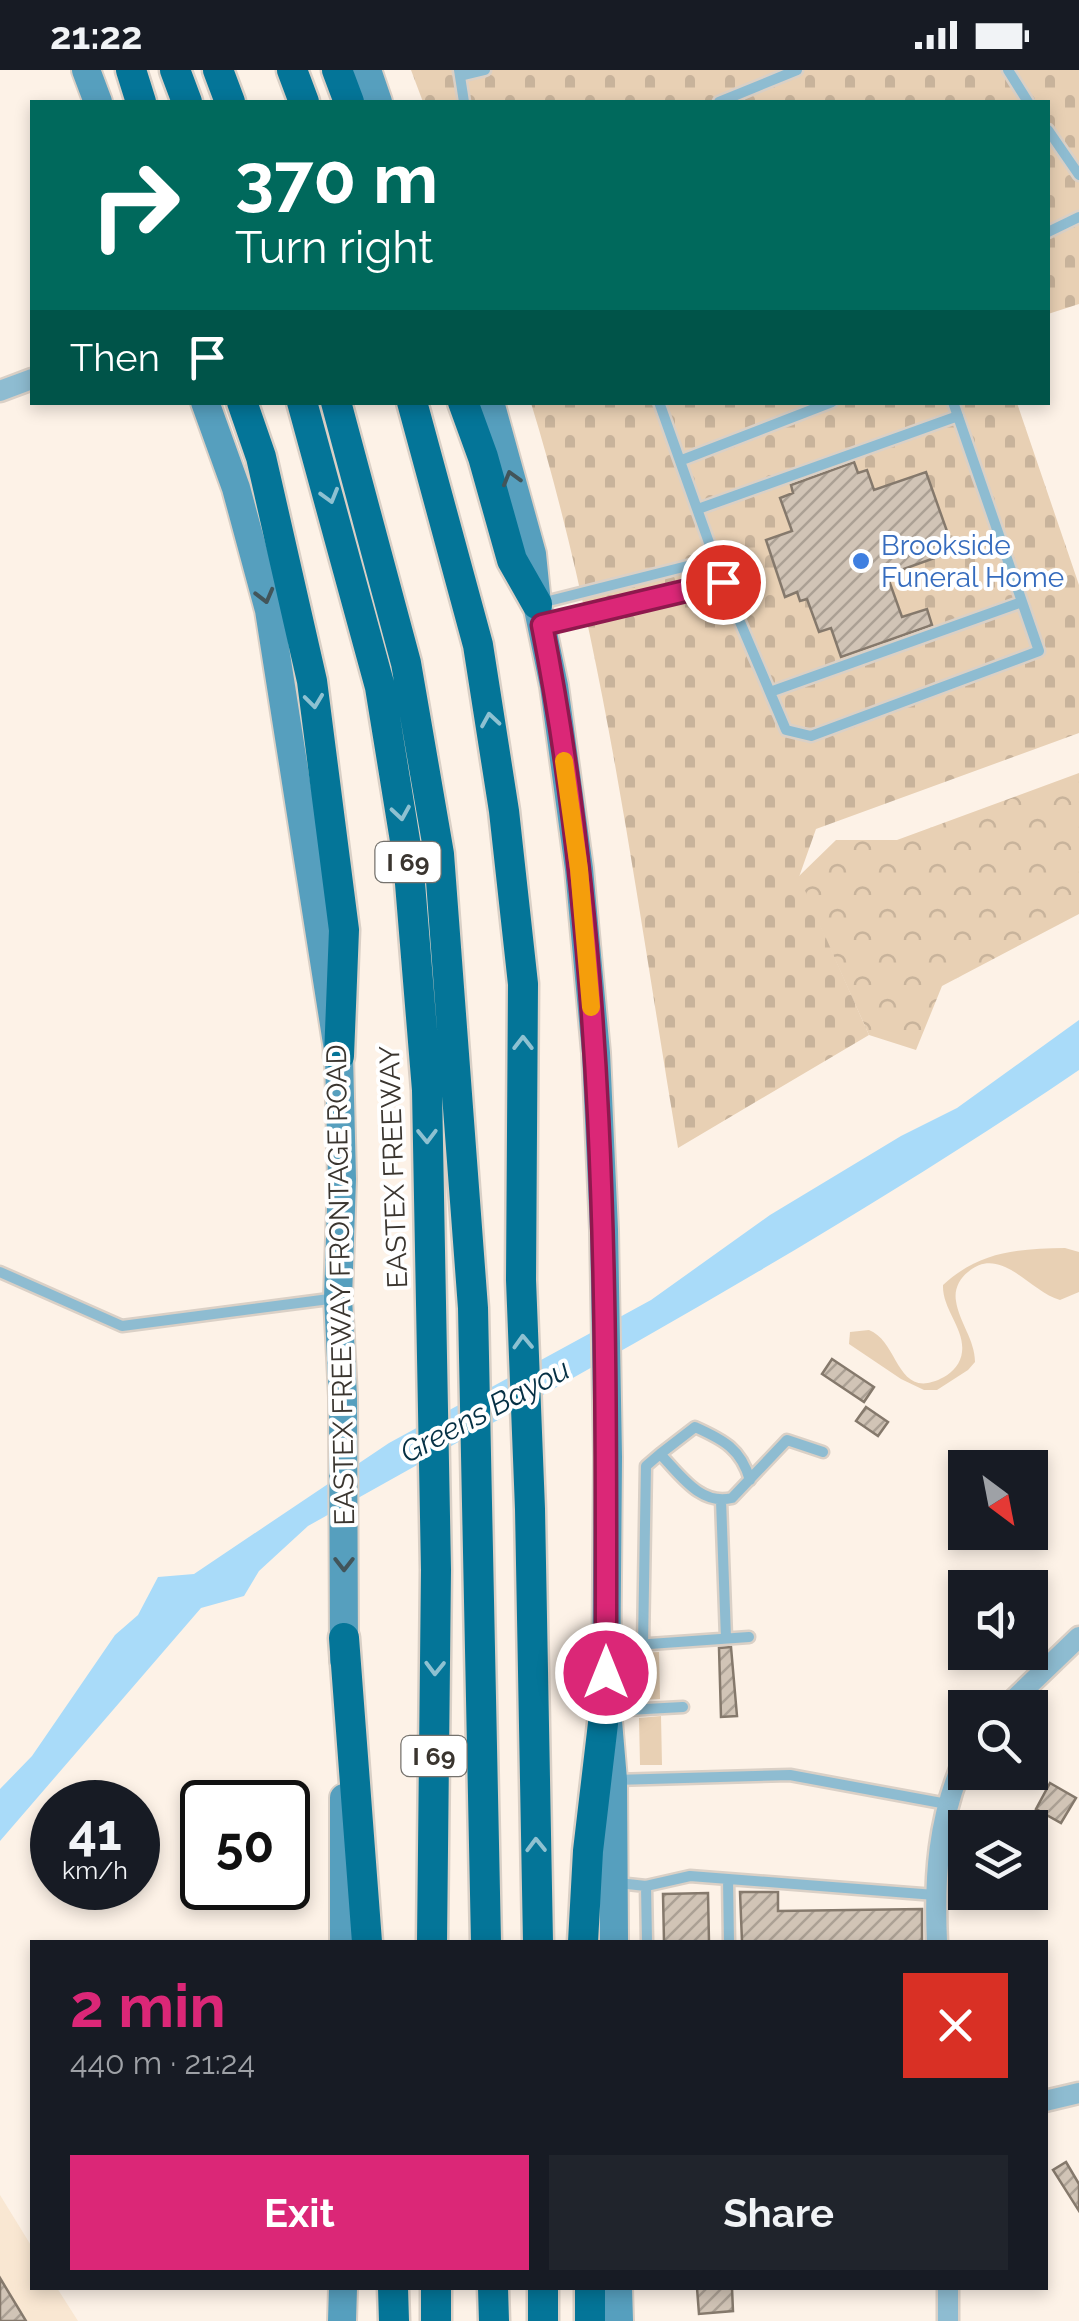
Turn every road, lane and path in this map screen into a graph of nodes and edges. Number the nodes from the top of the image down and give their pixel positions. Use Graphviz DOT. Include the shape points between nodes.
graph roads {
  1 [pos="86,70"];
  2 [pos="131,70"];
  3 [pos="175,70"];
  4 [pos="218,70"];
  5 [pos="292,70"];
  6 [pos="336,70"];
  7 [pos="367,70"];
  8 [pos="485,70"];
  9 [pos="797,70"];
  10 [pos="1008,70"];
  11 [pos="460,73"];
  12 [pos="97,100"];
  13 [pos="140,100"];
  14 [pos="186,100"];
  15 [pos="229,100"];
  16 [pos="303,100"];
  17 [pos="348,100"];
  18 [pos="377,100"];
  19 [pos="464,100"];
  20 [pos="724,100"];
  21 [pos="1027,100"];
  22 [pos="1050,133"];
  23 [pos="1079,175"];
  24 [pos="1079,217"];
  25 [pos="1050,231"];
  26 [pos="30,380"];
  27 [pos="0,392"];
  28 [pos="206,405"];
  29 [pos="243,405"];
  30 [pos="303,405"];
  31 [pos="337,405"];
  32 [pos="413,405"];
  33 [pos="464,405"];
  34 [pos="491,405"];
  35 [pos="660,405"];
  36 [pos="824,405"];
  37 [pos="954,405"];
  38 [pos="958,416"];
  39 [pos="682,460"];
  40 [pos="698,509"];
  41 [pos="715,560"];
  42 [pos="723,582"];
  43 [pos="1022,602"];
  44 [pos="540,614"];
  45 [pos="770,692"];
  46 [pos="339,1056"];
  47 [pos="0,1272"];
  48 [pos="338,1298"];
  49 [pos="823,1452"];
  50 [pos="660,1454"];
  51 [pos="750,1480"];
  52 [pos="721,1500"];
  53 [pos="749,1636"];
  54 [pos="1079,1637"];
  55 [pos="344,1638"];
  56 [pos="726,1638"];
  57 [pos="643,1645"];
  58 [pos="606,1648"];
  59 [pos="1024,1690"];
  60 [pos="606,1704"];
  61 [pos="683,1707"];
  62 [pos="613,1780"];
  63 [pos="952,1790"];
  64 [pos="947,1804"];
  65 [pos="728,1879"];
  66 [pos="614,1882"];
  67 [pos="646,1886"];
  68 [pos="935,1895"];
  69 [pos="344,1940"];
  70 [pos="368,1940"];
  71 [pos="432,1940"];
  72 [pos="486,1940"];
  73 [pos="538,1940"];
  74 [pos="583,1940"];
  75 [pos="614,1940"];
  76 [pos="647,1940"];
  77 [pos="729,1940"];
  78 [pos="937,1940"];
  79 [pos="1079,2093"];
  80 [pos="1048,2099"];
  81 [pos="342,2290"];
  82 [pos="393,2290"];
  83 [pos="436,2290"];
  84 [pos="494,2290"];
  85 [pos="543,2290"];
  86 [pos="590,2290"];
  87 [pos="618,2290"];
  88 [pos="948,2290"];
  89 [pos="342,2321"];
  90 [pos="394,2321"];
  91 [pos="436,2321"];
  92 [pos="494,2321"];
  93 [pos="543,2321"];
  94 [pos="590,2321"];
  95 [pos="619,2321"];
  96 [pos="948,2321"];
  1 -- 12 [label="main road"];
  2 -- 13 [label="highway"];
  3 -- 14 [label="highway"];
  4 -- 15 [label="highway"];
  5 -- 16 [label="highway"];
  6 -- 17 [label="highway"];
  7 -- 18 [label="main road"];
  8 -- 11 [label="lane"];
  9 -- 20 [label="lane"];
  10 -- 21 [label="lane"];
  11 -- 19 [label="lane"];
  22 -- 23 [label="lane"];
  24 -- 25 [label="lane"];
  26 -- 27 [label="street"];
  28 -- 46 [label="main road, EASTEX FREEWAY FRONTAGE ROAD, one-way" via="269,610"];
  29 -- 46 [label="highway, one-way" via="312,680 344,930"];
  30 -- 71 [label="highway, EASTEX FREEWAY / I 69, one-way" via="380,686 408,859 426,1090 436,1570"];
  31 -- 72 [label="highway, I 69" via="406,663 440,854 473,1308"];
  73 -- 32 [label="highway, one-way" via="521,1280 523,984 478,646"];
  33 -- 44 [label="highway" via="512,560"];
  44 -- 34 [label="main road, one-way" via="532,554"];
  35 -- 39 [label="lane"];
  36 -- 39 [label="lane"];
  37 -- 38 [label="lane"];
  38 -- 40 [label="lane"];
  38 -- 43 [label="lane"];
  39 -- 40 [label="lane"];
  40 -- 41 [label="lane"];
  41 -- 42 [label="lane"];
  41 -- 44 [label="lane"];
  42 -- 44 [label="lane"];
  42 -- 45 [label="lane"];
  43 -- 45 [label="lane"];
  43 -- 45 [label="lane" via="1039,652 811,736 786,730"];
  44 -- 58 [label="main road" via="579,869 596,1053 608,1458"];
  46 -- 48 [label="main road, EASTEX FREEWAY FRONTAGE ROAD"];
  47 -- 48 [label="lane" via="122,1326"];
  48 -- 55 [label="main road, EASTEX FREEWAY FRONTAGE ROAD, one-way"];
  49 -- 51 [label="lane" via="786,1440"];
  50 -- 51 [label="lane" via="695,1428 736,1449"];
  50 -- 52 [label="lane" via="697,1491"];
  50 -- 57 [label="lane" via="646,1466"];
  51 -- 52 [label="lane"];
  52 -- 56 [label="lane"];
  53 -- 56 [label="lane"];
  54 -- 59 [label="street"];
  55 -- 69 [label="main road, EASTEX FREEWAY FRONTAGE ROAD"];
  55 -- 70 [label="highway"];
  56 -- 57 [label="lane"];
  57 -- 58 [label="lane"];
  58 -- 60 [label="main road"];
  60 -- 61 [label="lane"];
  60 -- 62 [label="main road"];
  60 -- 74 [label="highway"];
  62 -- 64 [label="lane" via="790,1775"];
  62 -- 66 [label="main road"];
  63 -- 64 [label="street"];
  64 -- 68 [label="street"];
  65 -- 67 [label="lane" via="690,1876"];
  65 -- 68 [label="lane"];
  65 -- 77 [label="lane"];
  66 -- 67 [label="lane"];
  66 -- 75 [label="main road"];
  67 -- 76 [label="lane"];
  68 -- 78 [label="street"];
  79 -- 80 [label="street"];
  81 -- 89 [label="main road"];
  82 -- 90 [label="highway"];
  83 -- 91 [label="highway"];
  84 -- 92 [label="highway"];
  85 -- 93 [label="highway"];
  86 -- 94 [label="highway"];
  87 -- 95 [label="main road"];
  88 -- 96 [label="street"];
}
